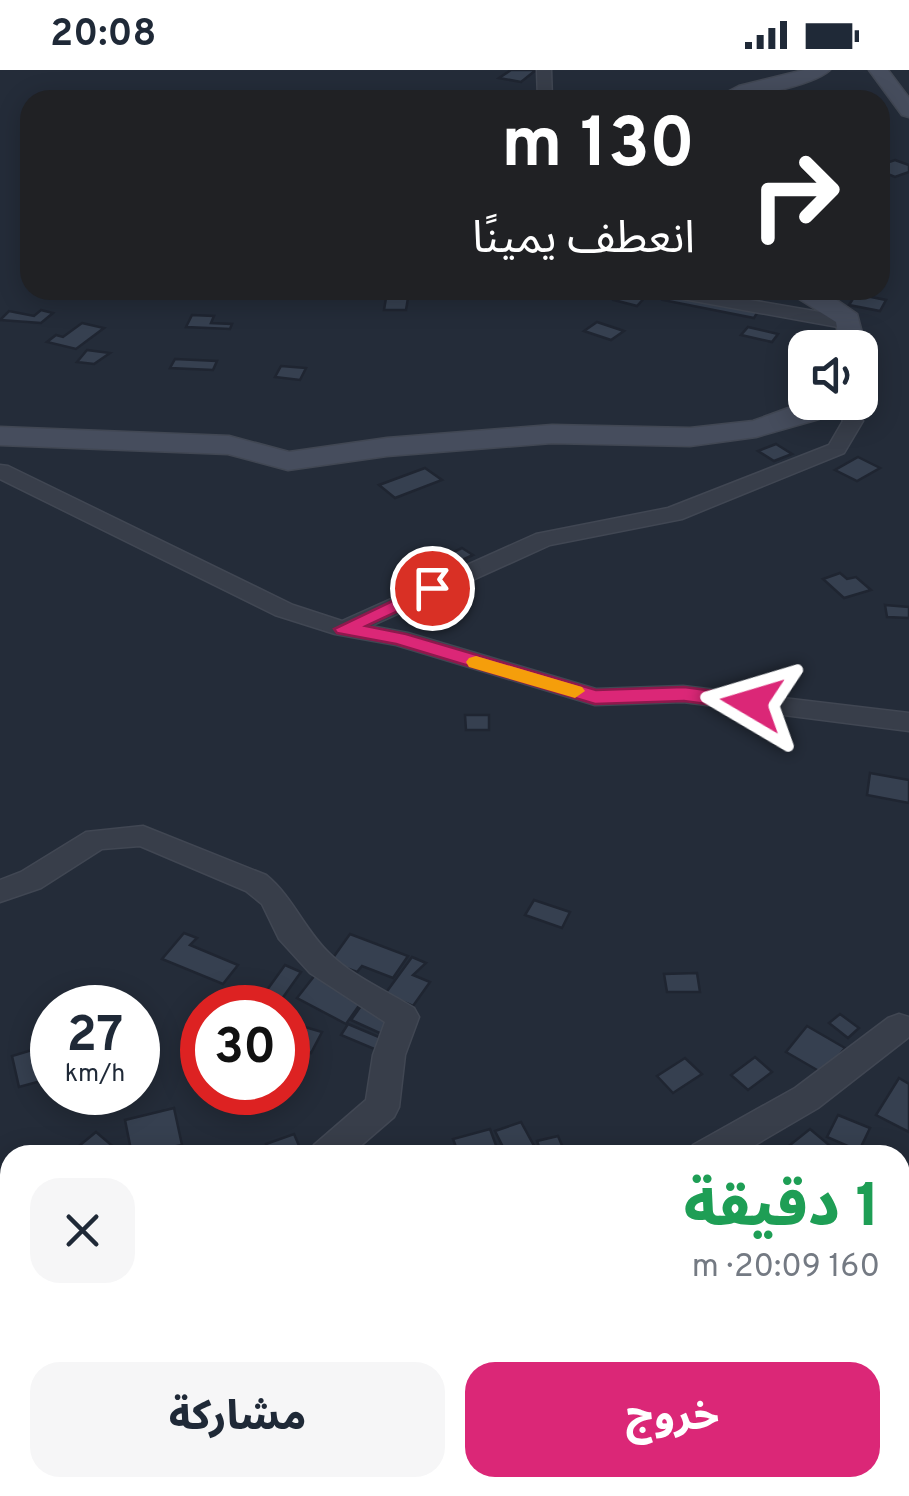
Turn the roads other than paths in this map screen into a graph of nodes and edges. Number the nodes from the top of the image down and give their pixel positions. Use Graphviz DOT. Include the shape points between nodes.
graph roads {
  1 [pos="821,70"];
  2 [pos="878,70"];
  3 [pos="743,90"];
  4 [pos="909,111"];
  5 [pos="703,300"];
  6 [pos="819,300"];
  7 [pos="830,330"];
  8 [pos="850,330"];
  9 [pos="788,419"];
  10 [pos="852,420"];
  11 [pos="0,436"];
  12 [pos="0,471"];
  13 [pos="344,629"];
  14 [pos="909,722"];
  15 [pos="31,880"];
  16 [pos="0,892"];
  17 [pos="0,903"];
  18 [pos="898,1027"];
  19 [pos="339,1145"];
  20 [pos="726,1145"];
  1 -- 3 [label="main road"];
  2 -- 4 [label="main road"];
  5 -- 7 [label="street"];
  6 -- 8 [label="main road" via="848,319"];
  9 -- 11 [label="main road" via="690,438 552,434 288,461 229,445"];
  10 -- 13 [label="street" via="836,449 674,514 544,539"];
  12 -- 13 [label="street" via="284,610"];
  13 -- 14 [label="street" via="399,638 595,697 684,694"];
  15 -- 16 [label="street"];
  15 -- 17 [label="street"];
  15 -- 19 [label="street" via="96,839 143,836 256,882 321,965 402,1018 382,1107"];
  18 -- 20 [label="street" via="846,1074"];
}
